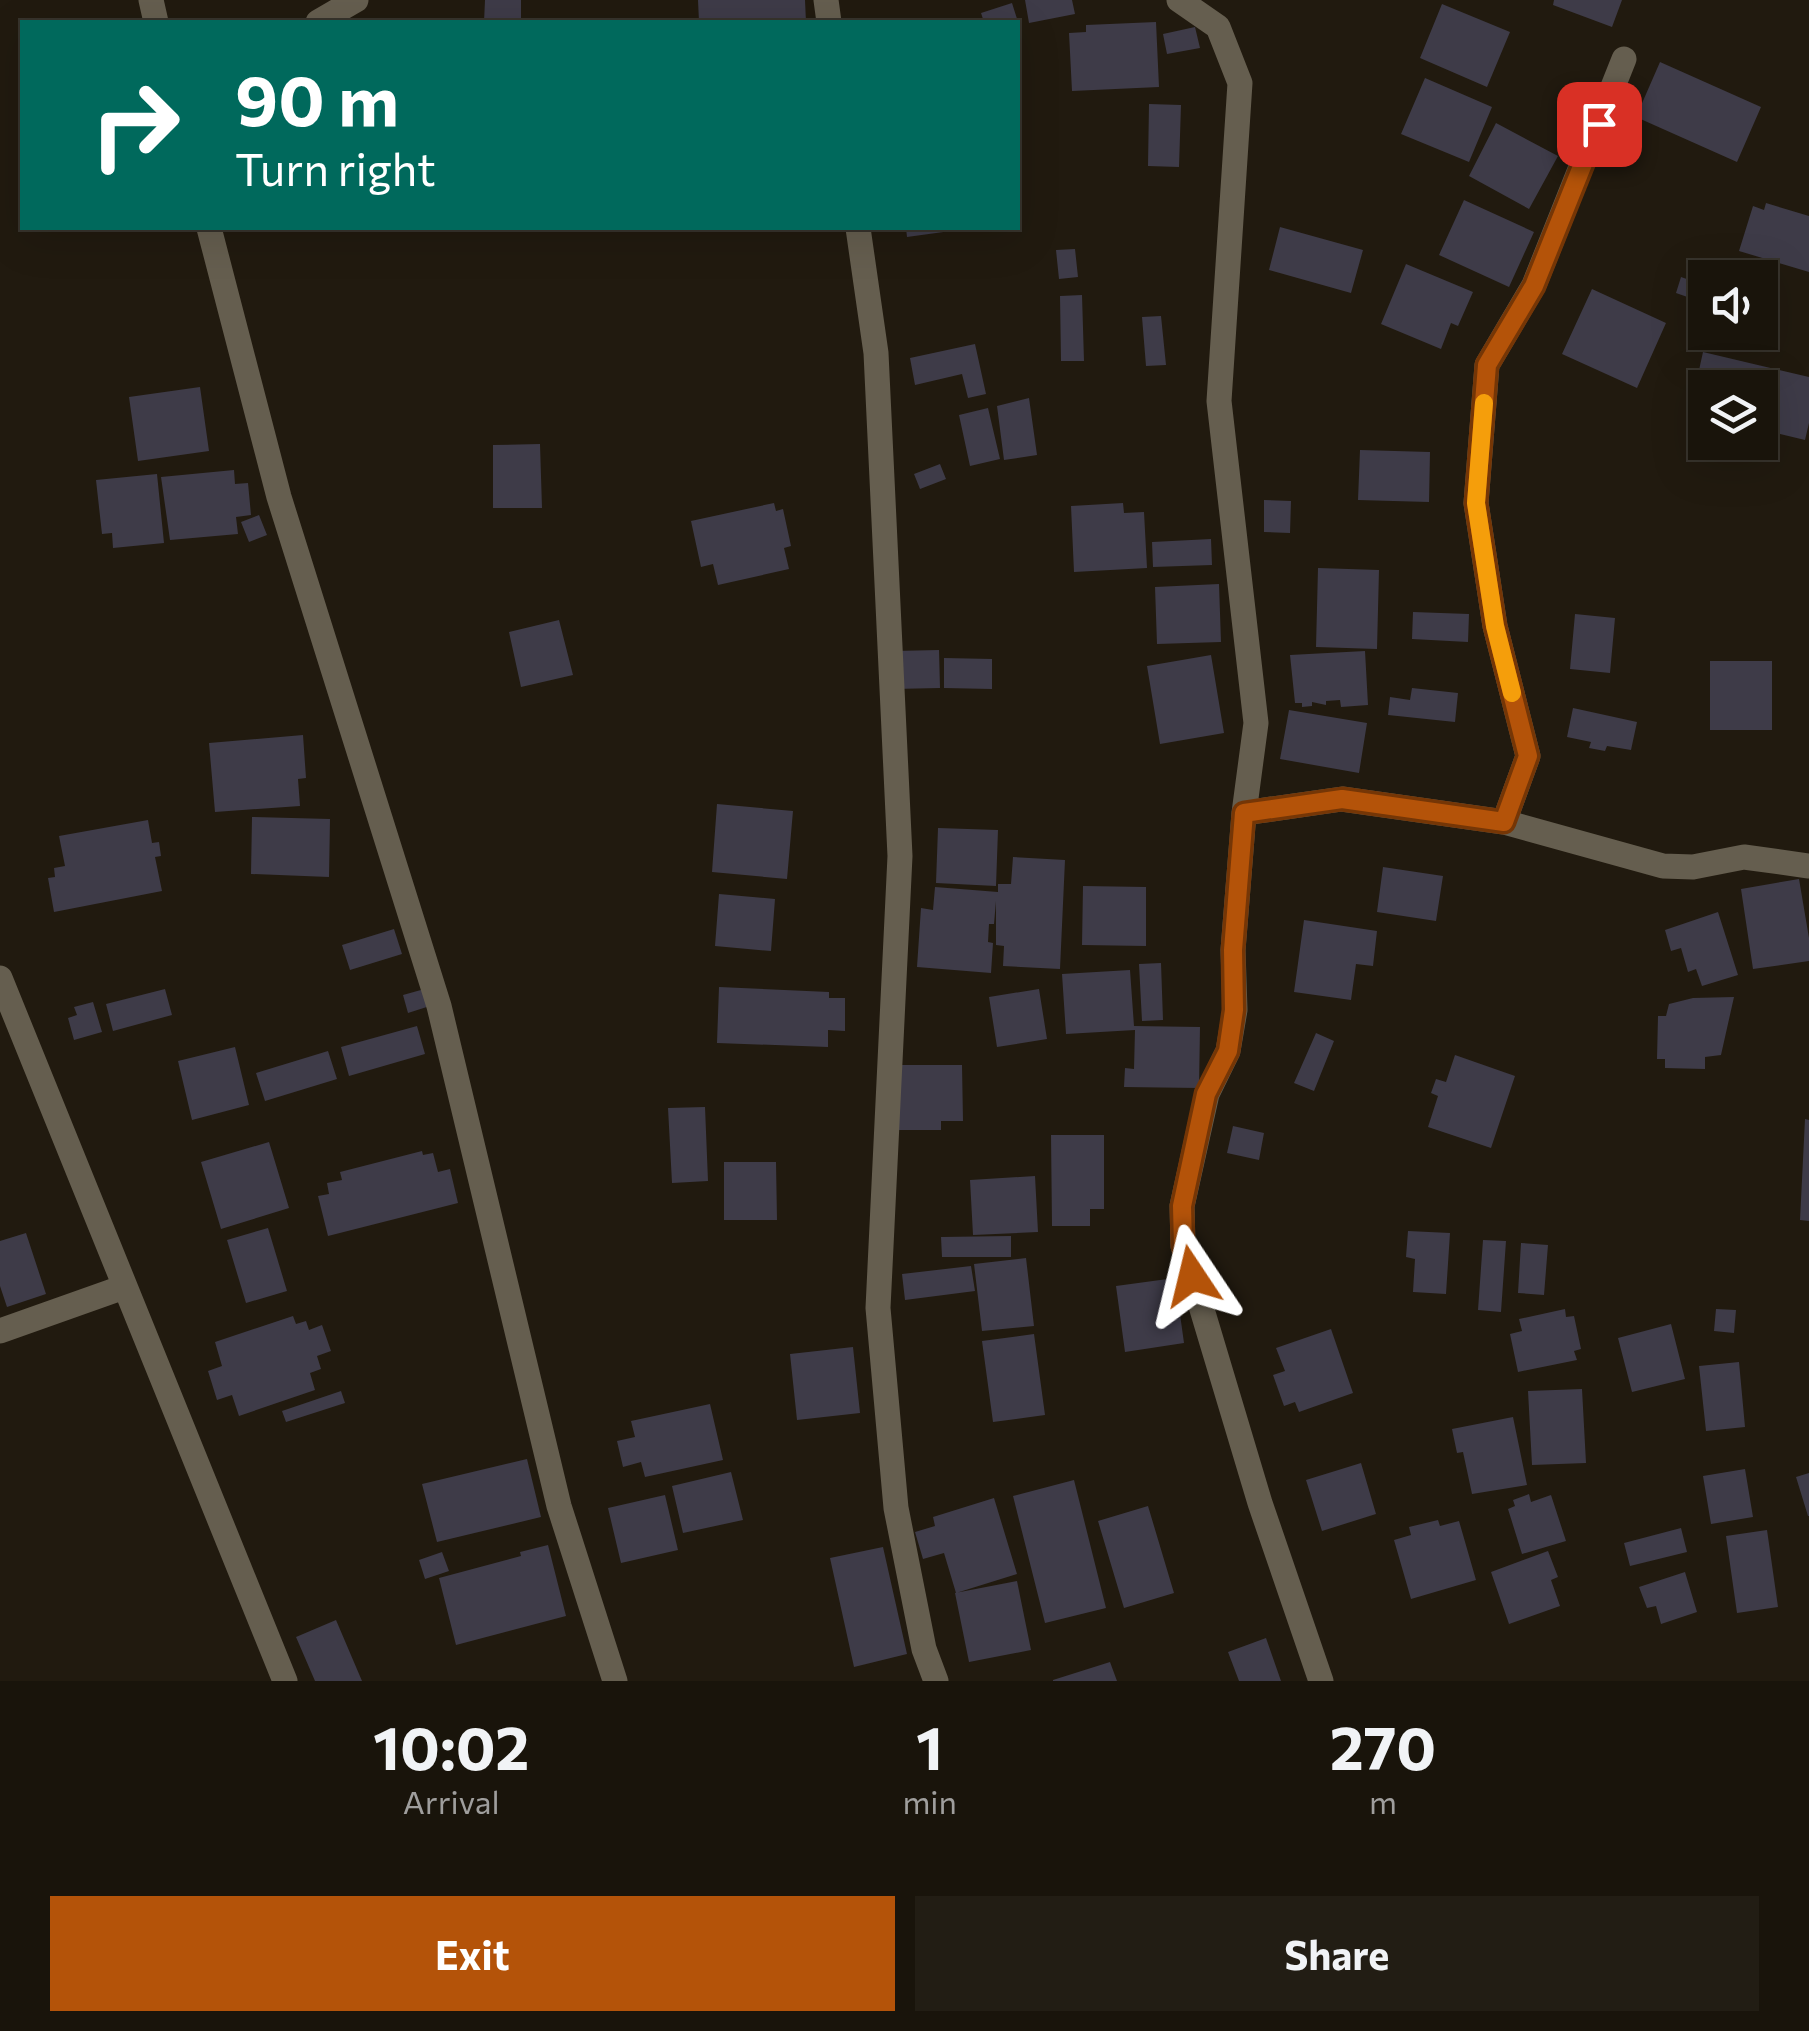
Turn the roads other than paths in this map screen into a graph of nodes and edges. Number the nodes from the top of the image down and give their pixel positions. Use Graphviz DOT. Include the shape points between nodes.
graph roads {
  1 [pos="356,0"];
  2 [pos="1178,0"];
  3 [pos="321,20"];
  4 [pos="1624,59"];
  5 [pos="210,230"];
  6 [pos="858,230"];
  7 [pos="1244,813"];
  8 [pos="1504,822"];
  9 [pos="1809,866"];
  10 [pos="0,978"];
  11 [pos="124,1287"];
  12 [pos="0,1332"];
  13 [pos="285,1681"];
  14 [pos="615,1681"];
  15 [pos="936,1681"];
  16 [pos="1321,1681"];
  1 -- 3 [label="street"];
  2 -- 7 [label="street" via="1218,27 1240,83 1219,401 1256,723"];
  4 -- 8 [label="street" via="1534,286 1487,365 1476,503 1495,626 1528,756"];
  5 -- 14 [label="street" via="279,498 440,1006 559,1506"];
  6 -- 15 [label="street" via="876,353 900,856 878,1308 896,1508"];
  7 -- 8 [label="street" via="1342,799"];
  7 -- 16 [label="street" via="1234,1010 1228,1051 1206,1094 1190,1168 1183,1246"];
  8 -- 9 [label="street" via="1664,866 1744,857"];
  10 -- 11 [label="street"];
  11 -- 12 [label="street"];
  11 -- 13 [label="street"];
}
